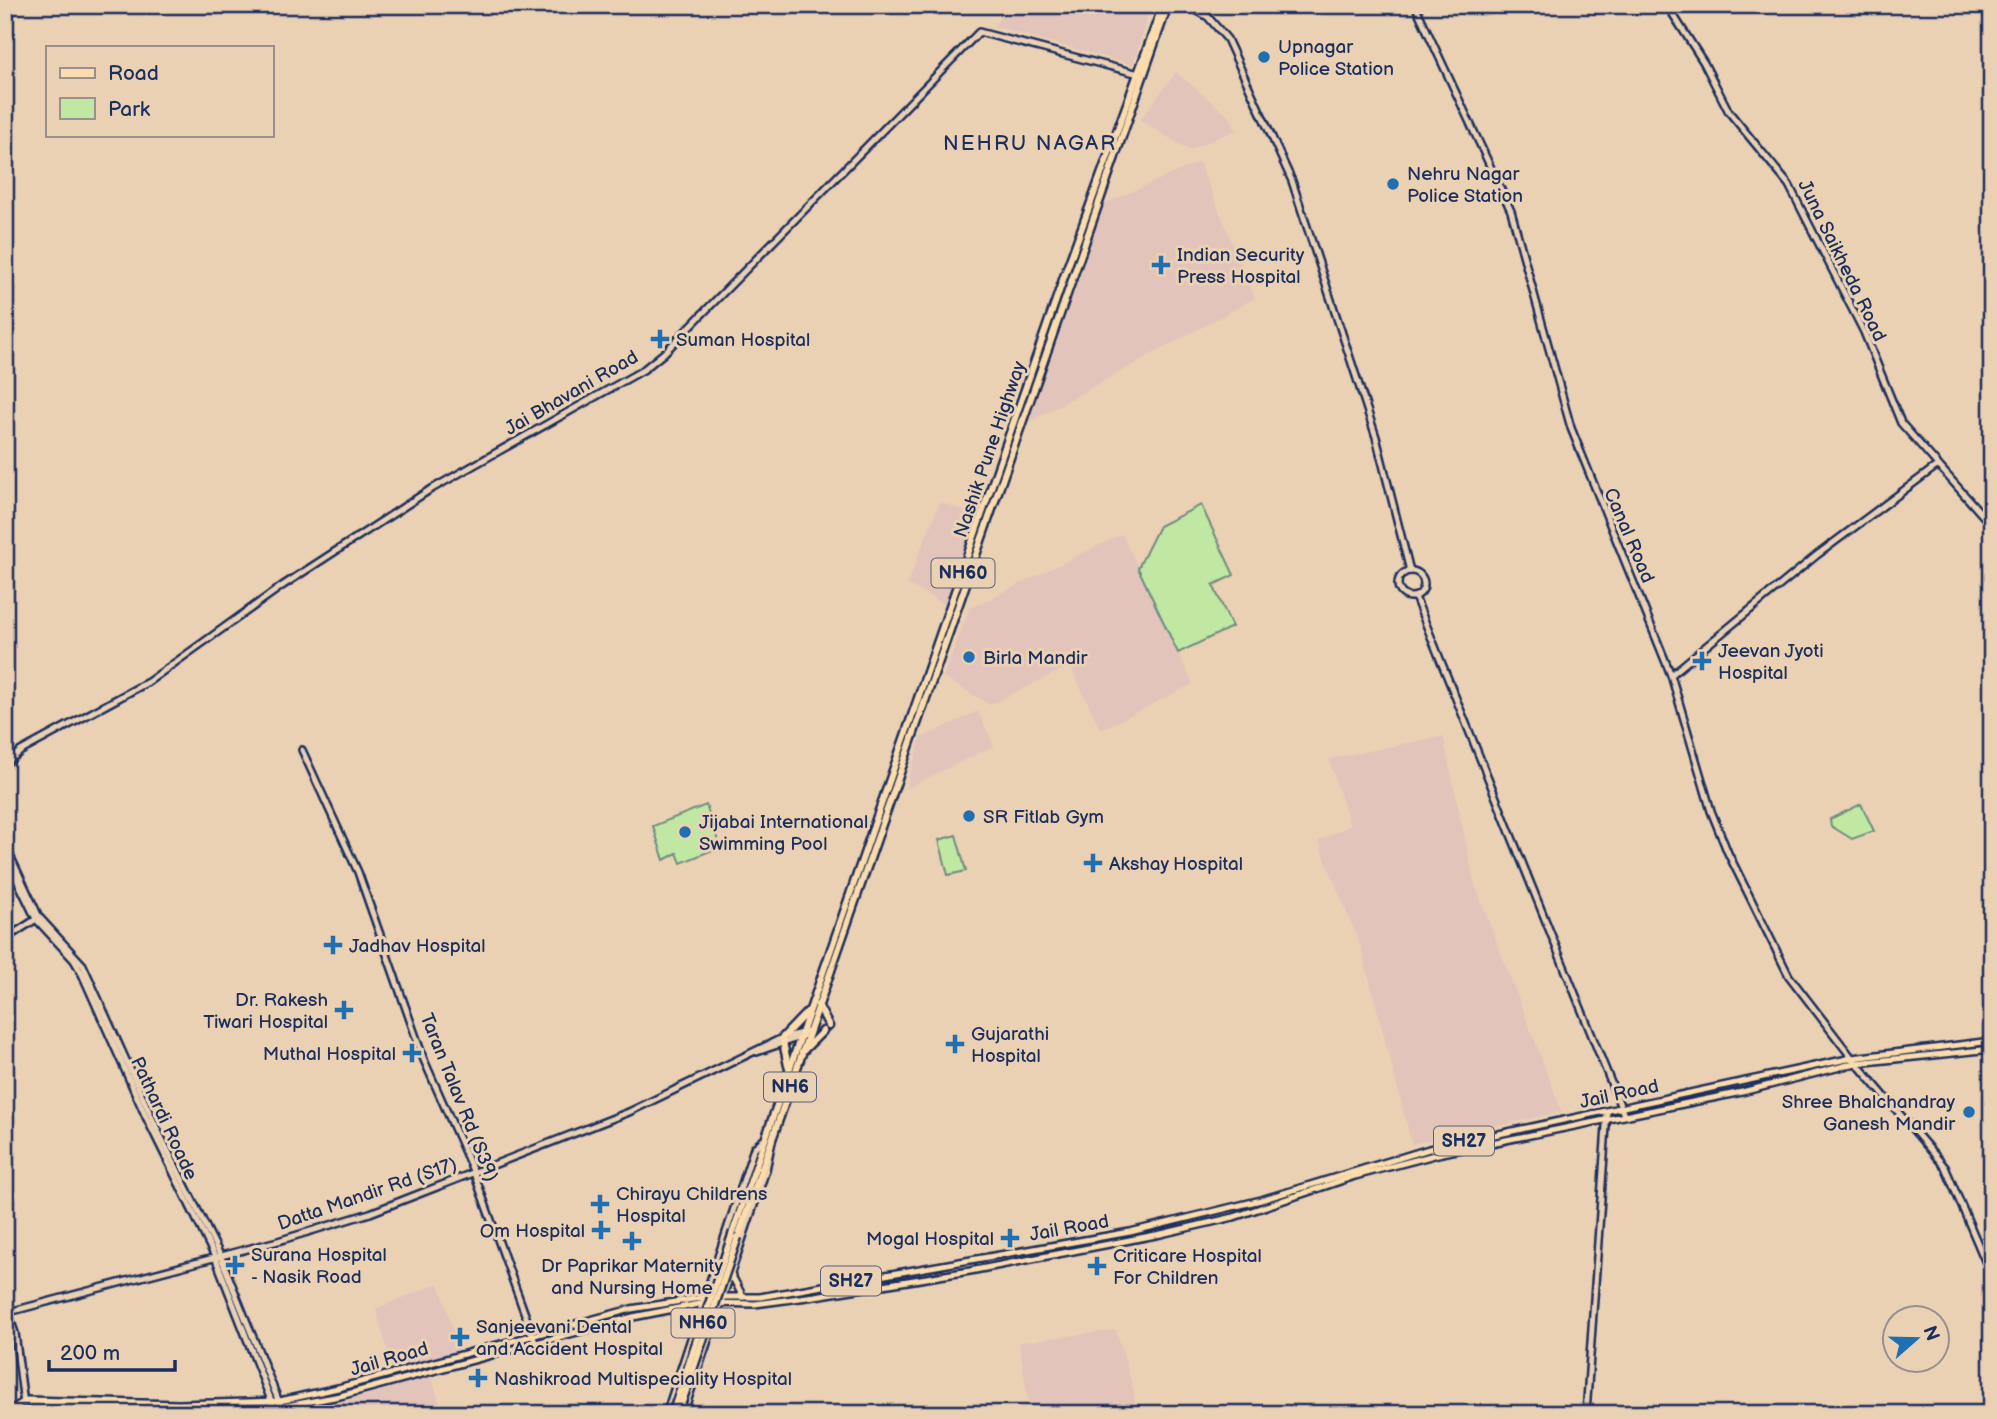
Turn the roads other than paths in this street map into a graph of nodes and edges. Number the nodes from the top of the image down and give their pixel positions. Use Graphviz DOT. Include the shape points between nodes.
graph roads {
  1 [pos="1165,5"];
  2 [pos="1186,5"];
  3 [pos="1415,5"];
  4 [pos="1667,5"];
  5 [pos="1139,74"];
  6 [pos="1938,465"];
  7 [pos="1992,526"];
  8 [pos="1410,571"];
  9 [pos="1415,597"];
  10 [pos="1671,675"];
  11 [pos="302,750"];
  12 [pos="5,764"];
  13 [pos="5,845"];
  14 [pos="5,855"];
  15 [pos="38,918"];
  16 [pos="5,939"];
  17 [pos="818,1005"];
  18 [pos="809,1011"];
  19 [pos="804,1034"];
  20 [pos="782,1040"];
  21 [pos="1992,1041"];
  22 [pos="1992,1049"];
  23 [pos="800,1054"];
  24 [pos="1854,1061"];
  25 [pos="789,1068"];
  26 [pos="1624,1112"];
  27 [pos="1607,1115"];
  28 [pos="1523,1133"];
  29 [pos="772,1138"];
  30 [pos="762,1141"];
  31 [pos="474,1173"];
  32 [pos="1261,1200"];
  33 [pos="1263,1208"];
  34 [pos="736,1234"];
  35 [pos="218,1256"];
  36 [pos="1991,1272"];
  37 [pos="731,1274"];
  38 [pos="743,1297"];
  39 [pos="705,1300"];
  40 [pos="722,1300"];
  41 [pos="5,1304"];
  42 [pos="9,1312"];
  43 [pos="532,1335"];
  44 [pos="535,1342"];
  45 [pos="23,1403"];
  46 [pos="277,1404"];
  47 [pos="180,1409"];
  48 [pos="5,1413"];
  49 [pos="666,1414"];
  50 [pos="672,1414"];
  51 [pos="680,1414"];
  52 [pos="1586,1414"];
  1 -- 5 [label="highway, Nashik Pune Highway / NH60"];
  2 -- 8 [label="street" via="1208,17 1227,39 1292,181 1376,437"];
  3 -- 10 [label="street, Canal Road" via="1511,211 1571,428"];
  4 -- 6 [label="street, Juna Saikheda Road" via="1729,112 1789,185 1864,332 1901,423"];
  5 -- 12 [label="street, Jai Bhavani Road" via="979,32 643,370 428,491 275,591 148,682"];
  5 -- 17 [label="highway, Nashik Pune Highway / NH60"];
  5 -- 18 [label="highway, Nashik Pune Highway / NH60"];
  6 -- 7 [label="street, Juna Saikheda Road"];
  6 -- 10 [label="street" via="1817,555"];
  8 -- 9 [label="street" via="1421,575 1425,583"];
  8 -- 9 [label="street" via="1402,574 1398,584 1403,595"];
  9 -- 26 [label="street"];
  10 -- 24 [label="street, Canal Road" via="1713,817 1731,860 1788,976"];
  11 -- 31 [label="street, Taran Talav Rd (S39)" via="358,872 424,1060"];
  13 -- 15 [label="street"];
  14 -- 15 [label="street, Pathardi Roade"];
  15 -- 16 [label="street"];
  15 -- 35 [label="street, Pathardi Roade" via="78,965 146,1117"];
  17 -- 19 [label="highway, Nashik Pune Highway / NH60"];
  17 -- 23 [label="highway" via="826,1028"];
  18 -- 19 [label="highway, Nashik Pune Highway / NH60"];
  18 -- 20 [label="highway"];
  19 -- 20 [label="street, Datta Mandir Rd (S17)"];
  19 -- 23 [label="highway, Nashik Pune Highway / NH6"];
  19 -- 25 [label="highway, Nashik Pune Highway / NH60"];
  20 -- 25 [label="highway"];
  20 -- 31 [label="street, Datta Mandir Rd (S17)" via="629,1112"];
  21 -- 24 [label="main road, Jail Road / SH27"];
  22 -- 24 [label="main road"];
  23 -- 29 [label="highway, Nashik Pune Highway / NH6"];
  24 -- 26 [label="main road, Jail Road / SH27"];
  24 -- 36 [label="street, Canal Road" via="1945,1167"];
  25 -- 30 [label="highway, Nashik Pune Highway / NH60"];
  26 -- 27 [label="main road, Jail Road / SH27"];
  27 -- 28 [label="main road, Jail Road / SH27"];
  27 -- 52 [label="street"];
  28 -- 32 [label="main road, Jail Road / SH27" via="1429,1149"];
  28 -- 33 [label="main road, Jail Road" via="1355,1176"];
  29 -- 34 [label="highway, NH6"];
  29 -- 37 [label="street" via="773,1148"];
  30 -- 34 [label="highway, Nashik Pune Highway"];
  30 -- 39 [label="street" via="754,1148"];
  31 -- 35 [label="street, Datta Mandir Rd (S17)" via="370,1213"];
  31 -- 43 [label="street, Taran Talav Rd (S39)"];
  32 -- 33 [label="main road"];
  32 -- 38 [label="main road, Jail Road / SH27" via="1130,1232"];
  33 -- 40 [label="main road, Jail Road / SH27" via="1161,1234 970,1271 750,1304"];
  34 -- 50 [label="highway, NH60, bridge"];
  34 -- 51 [label="highway, NH60, bridge"];
  35 -- 42 [label="street, Datta Mandir Rd (S17)"];
  35 -- 46 [label="street, Pathardi Roade"];
  37 -- 38 [label="main road"];
  37 -- 40 [label="street"];
  38 -- 40 [label="main road, Jail Road / SH27"];
  39 -- 40 [label="main road, Jail Road / SH27"];
  39 -- 43 [label="main road, Jail Road" via="631,1309"];
  39 -- 44 [label="main road, Jail Road"];
  39 -- 49 [label="street"];
  40 -- 51 [label="street"];
  41 -- 42 [label="street"];
  42 -- 45 [label="street"];
  43 -- 44 [label="street, Taran Talav Rd (S39)"];
  43 -- 46 [label="main road, Jail Road"];
  44 -- 46 [label="main road, Jail Road" via="340,1396"];
  45 -- 47 [label="main road"];
  45 -- 48 [label="main road"];
  46 -- 47 [label="main road"];
}
